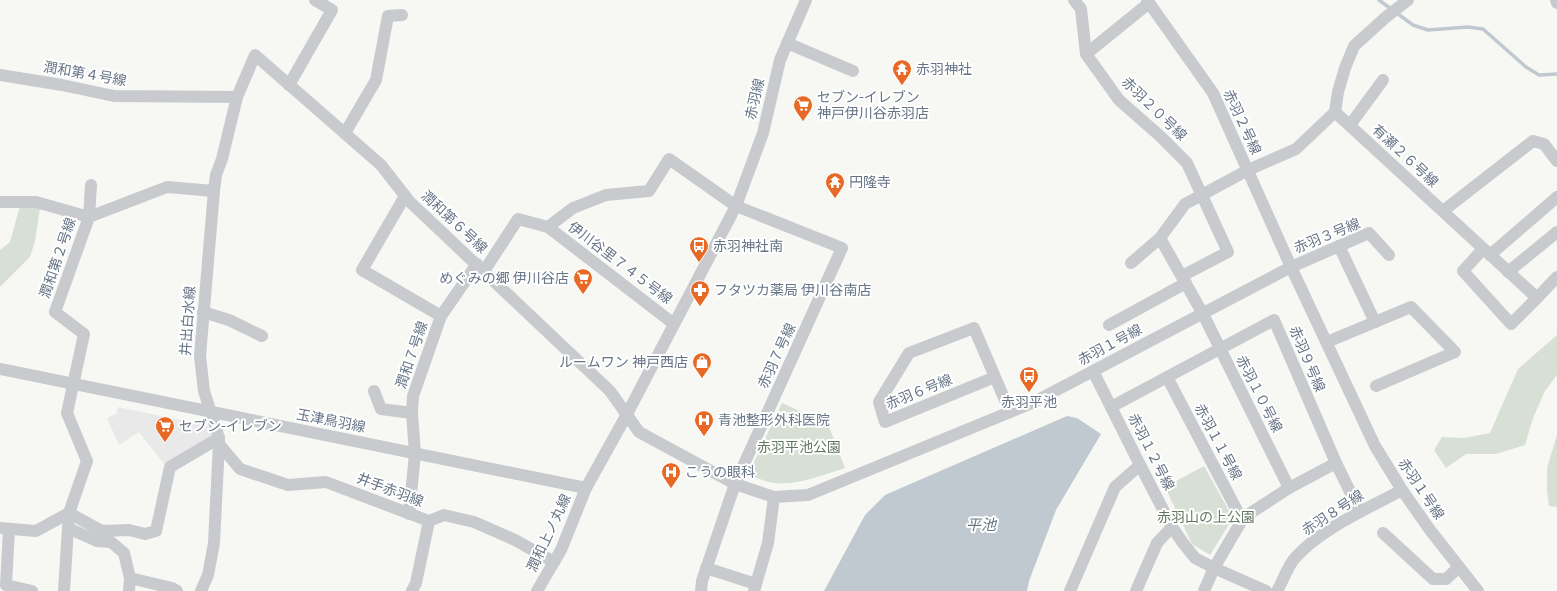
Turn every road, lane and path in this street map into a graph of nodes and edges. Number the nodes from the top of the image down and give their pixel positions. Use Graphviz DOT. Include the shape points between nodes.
graph roads {
  1 [pos="316,0"];
  2 [pos="806,0"];
  3 [pos="1074,0"];
  4 [pos="1556,0"];
  5 [pos="1148,1"];
  6 [pos="1404,3"];
  7 [pos="1557,3"];
  8 [pos="402,15"];
  9 [pos="787,43"];
  10 [pos="1086,54"];
  11 [pos="255,55"];
  12 [pos="853,71"];
  13 [pos="0,75"];
  14 [pos="1383,80"];
  15 [pos="289,84"];
  16 [pos="237,97"];
  17 [pos="1335,112"];
  18 [pos="1350,125"];
  19 [pos="345,133"];
  20 [pos="1557,161"];
  21 [pos="1248,170"];
  22 [pos="91,185"];
  23 [pos="214,191"];
  24 [pos="1203,194"];
  25 [pos="405,196"];
  26 [pos="1557,198"];
  27 [pos="0,202"];
  28 [pos="736,206"];
  29 [pos="1443,211"];
  30 [pos="89,217"];
  31 [pos="548,227"];
  32 [pos="1557,232"];
  33 [pos="1160,238"];
  34 [pos="1339,246"];
  35 [pos="1487,252"];
  36 [pos="1389,255"];
  37 [pos="1131,263"];
  38 [pos="1291,267"];
  39 [pos="480,268"];
  40 [pos="1508,272"];
  41 [pos="1557,277"];
  42 [pos="1184,280"];
  43 [pos="1536,298"];
  44 [pos="203,312"];
  45 [pos="1203,314"];
  46 [pos="441,316"];
  47 [pos="1375,322"];
  48 [pos="674,324"];
  49 [pos="1109,324"];
  50 [pos="262,336"];
  51 [pos="1327,342"];
  52 [pos="1219,349"];
  53 [pos="0,369"];
  54 [pos="1093,372"];
  55 [pos="995,377"];
  56 [pos="1167,377"];
  57 [pos="73,384"];
  58 [pos="1376,386"];
  59 [pos="374,391"];
  60 [pos="1111,407"];
  61 [pos="211,412"];
  62 [pos="1010,412"];
  63 [pos="412,413"];
  64 [pos="626,416"];
  65 [pos="219,441"];
  66 [pos="415,454"];
  67 [pos="1336,463"];
  68 [pos="1140,465"];
  69 [pos="735,484"];
  70 [pos="586,488"];
  71 [pos="1289,488"];
  72 [pos="1402,490"];
  73 [pos="774,497"];
  74 [pos="1360,512"];
  75 [pos="69,513"];
  76 [pos="410,514"];
  77 [pos="1242,520"];
  78 [pos="429,521"];
  79 [pos="1172,527"];
  80 [pos="5,528"];
  81 [pos="68,528"];
  82 [pos="1383,533"];
  83 [pos="105,536"];
  84 [pos="554,562"];
  85 [pos="1459,567"];
  86 [pos="706,568"];
  87 [pos="1214,568"];
  88 [pos="130,578"];
  89 [pos="701,588"];
  90 [pos="755,588"];
  91 [pos="32,591"];
  92 [pos="64,591"];
  93 [pos="129,591"];
  94 [pos="177,591"];
  95 [pos="201,591"];
  96 [pos="412,591"];
  97 [pos="537,591"];
  98 [pos="1070,591"];
  99 [pos="1136,591"];
  100 [pos="1204,591"];
  101 [pos="1266,591"];
  102 [pos="1277,591"];
  103 [pos="1478,591"];
  1 -- 15 [label="street" via="332,10"];
  2 -- 9 [label="street, 赤羽線"];
  3 -- 10 [label="street, 赤羽２０号線" via="1081,9"];
  4 -- 7 [label="street"];
  5 -- 10 [label="street"];
  5 -- 21 [label="street, 赤羽２号線" via="1213,93"];
  6 -- 17 [label="street" via="1354,46 1344,68"];
  8 -- 19 [label="street" via="388,16 376,80"];
  9 -- 12 [label="street"];
  9 -- 28 [label="street, 赤羽線" via="780,60 762,133"];
  10 -- 24 [label="street, 赤羽２０号線" via="1119,100 1187,163"];
  11 -- 15 [label="street, 潤和第６号線"];
  11 -- 16 [label="street, 井出白水線"];
  13 -- 16 [label="street, 潤和第４号線" via="62,84 114,96"];
  14 -- 18 [label="street"];
  15 -- 19 [label="street, 潤和第６号線"];
  16 -- 23 [label="street, 井出白水線"];
  17 -- 18 [label="street, 有瀬２６号線"];
  17 -- 21 [label="street" via="1296,149"];
  18 -- 29 [label="street, 有瀬２６号線"];
  19 -- 25 [label="street, 潤和第６号線" via="381,164"];
  20 -- 29 [label="street" via="1544,144 1533,141"];
  21 -- 24 [label="street"];
  21 -- 38 [label="street, 赤羽２号線"];
  22 -- 30 [label="street, 潤和第２号線"];
  23 -- 30 [label="street" via="167,187"];
  23 -- 44 [label="street, 井出白水線"];
  24 -- 33 [label="street" via="1185,204"];
  24 -- 42 [label="street, 赤羽２０号線" via="1228,252"];
  25 -- 39 [label="street, 潤和第６号線"];
  25 -- 46 [label="street" via="362,270"];
  26 -- 35 [label="street"];
  27 -- 30 [label="street" via="36,202"];
  28 -- 31 [label="street" via="669,159 649,191 606,195 573,208"];
  28 -- 48 [label="street, 赤羽線"];
  28 -- 69 [label="street, 赤羽７号線" via="842,248"];
  29 -- 35 [label="street, 有瀬２６号線"];
  30 -- 57 [label="street, 潤和第２号線" via="55,312 84,334"];
  31 -- 39 [label="street, 潤和７号線" via="518,219"];
  31 -- 48 [label="street, 伊川谷里７４５号線"];
  32 -- 40 [label="street"];
  33 -- 37 [label="street"];
  33 -- 42 [label="street, 赤羽１０号線"];
  34 -- 36 [label="street, 赤羽３号線" via="1369,233"];
  34 -- 38 [label="street, 赤羽３号線"];
  34 -- 47 [label="street"];
  35 -- 40 [label="street, 有瀬２６号線"];
  35 -- 43 [label="street" via="1463,270 1511,324"];
  38 -- 45 [label="street, 赤羽１号線"];
  38 -- 51 [label="street, 赤羽１号線"];
  39 -- 46 [label="street, 潤和７号線"];
  39 -- 64 [label="street, 潤和第６号線" via="610,391"];
  40 -- 43 [label="street, 有瀬２６号線"];
  41 -- 43 [label="street"];
  42 -- 45 [label="street, 赤羽１０号線"];
  42 -- 49 [label="street"];
  44 -- 50 [label="street" via="229,320"];
  44 -- 61 [label="street, 井出白水線" via="200,356 204,391"];
  45 -- 52 [label="street, 赤羽１０号線"];
  45 -- 54 [label="street, 赤羽１号線"];
  46 -- 63 [label="street, 潤和７号線" via="413,396"];
  47 -- 51 [label="street"];
  47 -- 58 [label="street" via="1411,307 1455,352"];
  48 -- 64 [label="street, 潤和上ノ丸線"];
  51 -- 72 [label="street, 赤羽１号線" via="1375,446"];
  52 -- 56 [label="street, 赤羽９号線"];
  52 -- 67 [label="street, 赤羽９号線" via="1274,320"];
  52 -- 71 [label="street, 赤羽１０号線"];
  53 -- 57 [label="street, 玉津鳥羽線"];
  54 -- 60 [label="street, 赤羽１２号線"];
  54 -- 62 [label="street, 赤羽１号線"];
  55 -- 55 [label="street, 赤羽６号線" via="974,328 909,353 879,402 885,422"];
  55 -- 62 [label="street, 赤羽６号線"];
  56 -- 60 [label="street, 赤羽９号線"];
  56 -- 77 [label="street, 赤羽１１号線"];
  57 -- 61 [label="street, 玉津鳥羽線"];
  57 -- 75 [label="street, 潤和第２号線" via="67,413 87,461"];
  59 -- 63 [label="street" via="381,409"];
  60 -- 68 [label="street, 赤羽１２号線"];
  61 -- 65 [label="street, 井出白水線"];
  61 -- 66 [label="street, 玉津鳥羽線"];
  62 -- 73 [label="street, 赤羽１号線" via="808,495"];
  63 -- 66 [label="street, 潤和７号線"];
  64 -- 69 [label="street, 赤羽１号線" via="639,432"];
  64 -- 70 [label="street, 潤和上ノ丸線"];
  65 -- 76 [label="street, 井手赤羽線" via="240,469 288,485 326,482"];
  65 -- 83 [label="street" via="170,467 156,532 145,534 129,530"];
  65 -- 95 [label="street, 井出白水線" via="214,542 208,575"];
  66 -- 70 [label="street, 玉津鳥羽線"];
  66 -- 76 [label="street, 潤和７号線"];
  67 -- 71 [label="street"];
  67 -- 74 [label="street, 赤羽９号線"];
  68 -- 79 [label="street, 赤羽１２号線"];
  68 -- 98 [label="street" via="1115,487"];
  69 -- 73 [label="street, 赤羽１号線"];
  69 -- 86 [label="street, 赤羽７号線"];
  70 -- 84 [label="street, 潤和上ノ丸線"];
  71 -- 77 [label="street"];
  72 -- 74 [label="street, 赤羽８号線"];
  72 -- 85 [label="street, 赤羽１号線"];
  73 -- 90 [label="street" via="768,543"];
  74 -- 102 [label="street, 赤羽８号線" via="1320,536 1294,559"];
  75 -- 80 [label="street" via="36,532"];
  75 -- 81 [label="street, 潤和第２号線"];
  75 -- 83 [label="street" via="102,531"];
  76 -- 78 [label="street, 井手赤羽線"];
  77 -- 87 [label="street"];
  78 -- 84 [label="street, 井手赤羽線" via="444,515 474,522 516,540"];
  78 -- 96 [label="street"];
  79 -- 87 [label="street, 赤羽１２号線" via="1195,558"];
  79 -- 99 [label="street" via="1158,542"];
  80 -- 91 [label="street" via="6,585"];
  81 -- 83 [label="street" via="97,541"];
  81 -- 92 [label="street, 潤和第２号線"];
  82 -- 85 [label="street" via="1433,579 1446,579"];
  83 -- 88 [label="street" via="124,553"];
  84 -- 97 [label="street, 潤和上ノ丸線"];
  85 -- 103 [label="street, 赤羽１号線"];
  86 -- 89 [label="street, 赤羽７号線"];
  86 -- 90 [label="street"];
  87 -- 100 [label="street"];
  87 -- 101 [label="street, 赤羽１２号線"];
  88 -- 93 [label="street"];
  88 -- 94 [label="street"];
}
